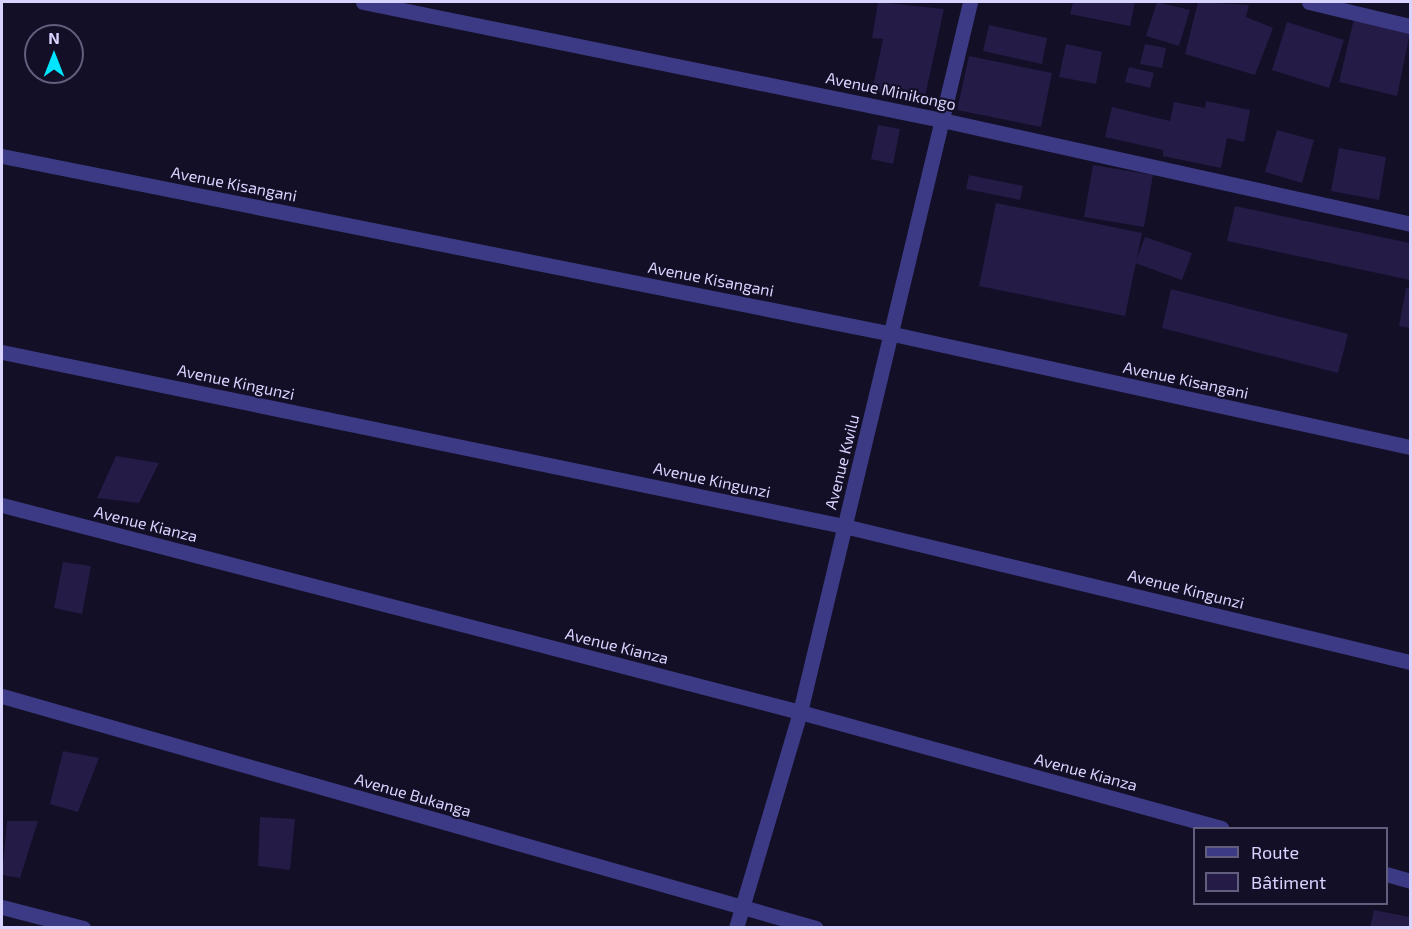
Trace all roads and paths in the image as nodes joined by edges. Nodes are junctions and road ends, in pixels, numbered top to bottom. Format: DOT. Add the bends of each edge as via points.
graph roads {
  1 [pos="363,2"];
  2 [pos="970,2"];
  3 [pos="1309,2"];
  4 [pos="1410,26"];
  5 [pos="942,120"];
  6 [pos="2,156"];
  7 [pos="1410,224"];
  8 [pos="893,334"];
  9 [pos="2,352"];
  10 [pos="1410,447"];
  11 [pos="2,506"];
  12 [pos="844,526"];
  13 [pos="1410,662"];
  14 [pos="2,696"];
  15 [pos="800,712"];
  16 [pos="1217,827"];
  17 [pos="1388,875"];
  18 [pos="1410,881"];
  19 [pos="742,906"];
  20 [pos="2,907"];
  21 [pos="83,927"];
  22 [pos="736,927"];
  23 [pos="816,927"];
  1 -- 5 [label="street, Avenue Minikongo"];
  2 -- 5 [label="street, Avenue Kwilu"];
  3 -- 4 [label="street"];
  5 -- 7 [label="street, Avenue Minikongo"];
  5 -- 8 [label="street, Avenue Kwilu"];
  6 -- 8 [label="street, Avenue Kisangani"];
  8 -- 10 [label="street, Avenue Kisangani"];
  8 -- 12 [label="street, Avenue Kwilu"];
  9 -- 12 [label="street, Avenue Kingunzi"];
  11 -- 15 [label="street, Avenue Kianza"];
  12 -- 13 [label="street, Avenue Kingunzi"];
  12 -- 15 [label="street, Avenue Kwilu"];
  14 -- 19 [label="street, Avenue Bukanga"];
  15 -- 16 [label="street, Avenue Kianza"];
  15 -- 19 [label="street, Avenue Kwilu"];
  17 -- 18 [label="street"];
  19 -- 22 [label="street, Avenue Kwilu"];
  19 -- 23 [label="street, Avenue Bukanga"];
  20 -- 21 [label="street"];
}
